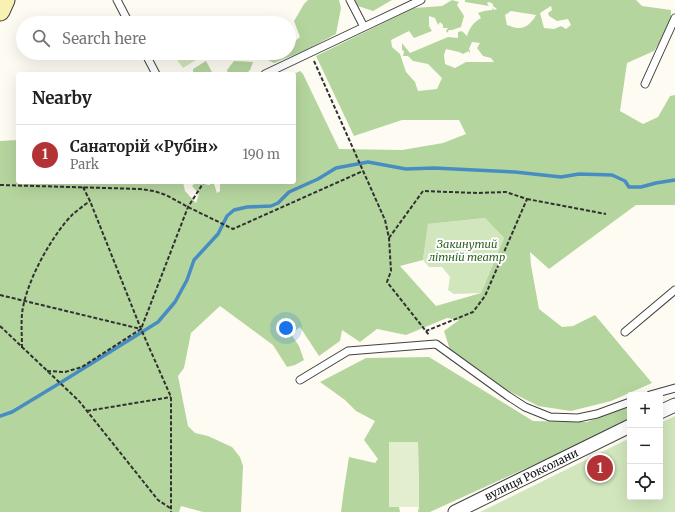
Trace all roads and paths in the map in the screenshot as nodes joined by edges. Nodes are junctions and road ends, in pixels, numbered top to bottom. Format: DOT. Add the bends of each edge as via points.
graph roads {
  1 [pos="5,0"];
  2 [pos="117,0"];
  3 [pos="350,0"];
  4 [pos="421,0"];
  5 [pos="0,11"];
  6 [pos="125,16"];
  7 [pos="675,18"];
  8 [pos="364,27"];
  9 [pos="310,53"];
  10 [pos="149,60"];
  11 [pos="295,60"];
  12 [pos="296,60"];
  13 [pos="155,72"];
  14 [pos="269,72"];
  15 [pos="645,84"];
  16 [pos="363,171"];
  17 [pos="203,184"];
  18 [pos="0,185"];
  19 [pos="83,187"];
  20 [pos="527,198"];
  21 [pos="90,201"];
  22 [pos="188,207"];
  23 [pos="606,214"];
  24 [pos="389,238"];
  25 [pos="675,290"];
  26 [pos="0,295"];
  27 [pos="25,301"];
  28 [pos="0,326"];
  29 [pos="141,329"];
  30 [pos="426,331"];
  31 [pos="625,332"];
  32 [pos="436,344"];
  33 [pos="22,348"];
  34 [pos="47,371"];
  35 [pos="300,380"];
  36 [pos="675,388"];
  37 [pos="661,392"];
  38 [pos="170,397"];
  39 [pos="627,403"];
  40 [pos="675,405"];
  41 [pos="87,411"];
  42 [pos="663,411"];
  43 [pos="627,427"];
  44 [pos="170,508"];
  45 [pos="171,512"];
  46 [pos="455,512"];
  1 -- 5 [label="street"];
  2 -- 6 [label="lane"];
  3 -- 8 [label="lane"];
  4 -- 8 [label="lane"];
  7 -- 15 [label="lane"];
  8 -- 9 [label="lane"];
  9 -- 12 [label="lane"];
  9 -- 16 [label="path"];
  10 -- 13 [label="lane"];
  11 -- 14 [label="lane"];
  16 -- 22 [label="path" via="233,229"];
  16 -- 24 [label="path" via="385,220"];
  17 -- 22 [label="path"];
  18 -- 19 [label="path"];
  19 -- 21 [label="path"];
  19 -- 22 [label="path" via="154,191"];
  20 -- 23 [label="path"];
  20 -- 24 [label="path" via="506,192 477,194 423,191"];
  20 -- 30 [label="path" via="485,296 473,312"];
  21 -- 27 [label="path" via="74,214 50,245 32,279"];
  21 -- 29 [label="path"];
  22 -- 29 [label="path"];
  24 -- 30 [label="path" via="391,271 387,282"];
  25 -- 31 [label="lane"];
  26 -- 27 [label="path"];
  27 -- 29 [label="path"];
  27 -- 33 [label="path" via="22,313"];
  28 -- 33 [label="path"];
  29 -- 34 [label="path" via="82,367 65,372"];
  29 -- 38 [label="path"];
  30 -- 32 [label="path"];
  32 -- 35 [label="lane" via="348,351"];
  32 -- 39 [label="lane" via="525,407 550,417 578,418"];
  33 -- 34 [label="path"];
  34 -- 41 [label="path"];
  36 -- 37 [label="lane"];
  38 -- 41 [label="path"];
  38 -- 44 [label="path"];
  40 -- 42 [label="street"];
  41 -- 44 [label="path" via="158,500"];
  43 -- 46 [label="street, вулиця Роксолани"];
  44 -- 45 [label="path"];
}
